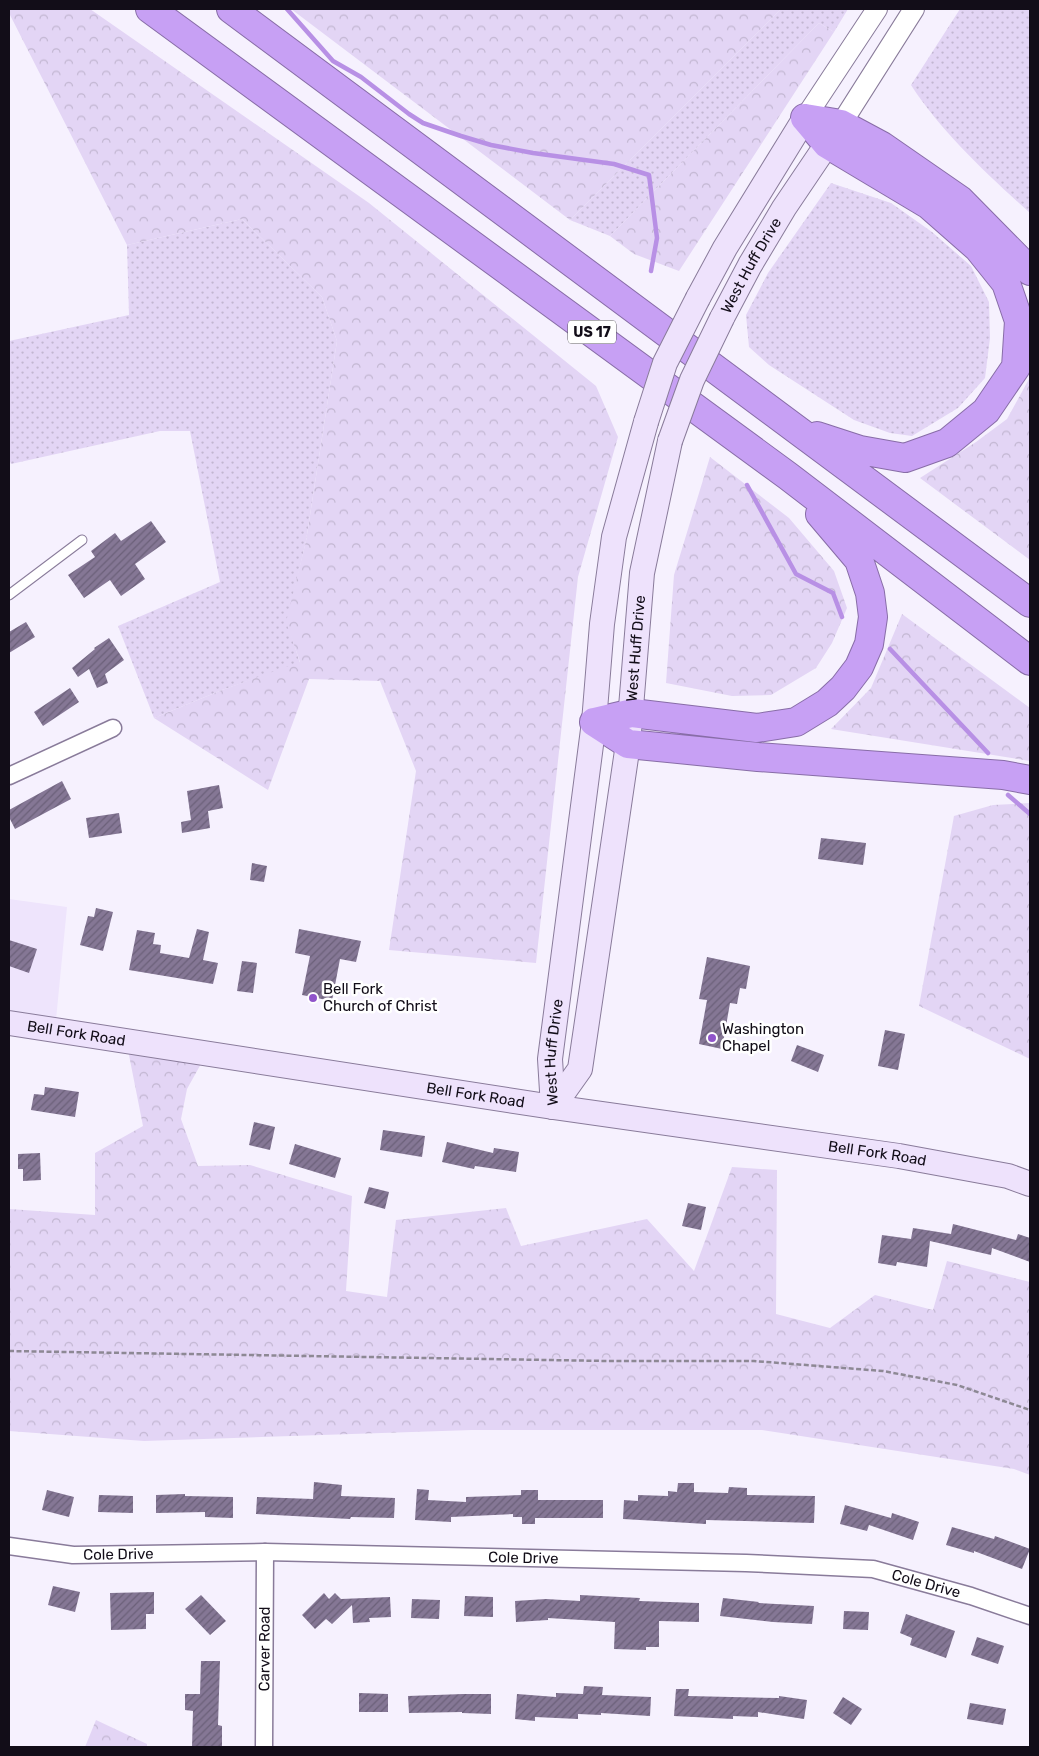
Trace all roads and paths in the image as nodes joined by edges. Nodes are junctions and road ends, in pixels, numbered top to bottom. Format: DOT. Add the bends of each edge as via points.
graph roads {
  1 [pos="150,9"];
  2 [pos="231,9"];
  3 [pos="877,9"];
  4 [pos="914,9"];
  5 [pos="805,118"];
  6 [pos="834,134"];
  7 [pos="1030,271"];
  8 [pos="798,430"];
  9 [pos="788,476"];
  10 [pos="82,540"];
  11 [pos="9,594"];
  12 [pos="1030,603"];
  13 [pos="1030,661"];
  14 [pos="632,713"];
  15 [pos="594,722"];
  16 [pos="113,728"];
  17 [pos="628,744"];
  18 [pos="9,776"];
  19 [pos="1030,780"];
  20 [pos="9,1023"];
  21 [pos="554,1107"];
  22 [pos="1030,1184"];
  23 [pos="9,1351"];
  24 [pos="1030,1410"];
  25 [pos="9,1546"];
  26 [pos="265,1552"];
  27 [pos="1030,1616"];
  28 [pos="264,1747"];
  1 -- 9 [label="highway, US 17"];
  2 -- 8 [label="highway, US 17"];
  3 -- 5 [label="street, West Huff Drive"];
  4 -- 6 [label="street, West Huff Drive"];
  5 -- 6 [label="highway"];
  5 -- 15 [label="main road, West Huff Drive, bridge" via="725,248 665,363 614,537 602,624"];
  6 -- 7 [label="highway" via="882,146 960,200"];
  6 -- 8 [label="highway" via="928,205 978,248 1006,283 1018,321 1016,367 986,411 947,443 905,458 860,450"];
  6 -- 14 [label="main road, West Huff Drive, bridge" via="750,265 692,380 670,441 642,573"];
  8 -- 12 [label="highway, US 17"];
  9 -- 13 [label="highway, US 17"];
  9 -- 14 [label="highway" via="859,560 870,592 873,617 859,667 827,703 796,722 757,728"];
  10 -- 11 [label="lane"];
  14 -- 15 [label="highway"];
  14 -- 17 [label="main road, West Huff Drive"];
  15 -- 17 [label="highway"];
  15 -- 21 [label="main road, West Huff Drive" via="550,1060"];
  16 -- 18 [label="street"];
  17 -- 19 [label="highway" via="1004,775"];
  17 -- 21 [label="main road, West Huff Drive" via="580,1069"];
  20 -- 21 [label="main road, Bell Fork Road"];
  21 -- 22 [label="main road, Bell Fork Road" via="899,1156 1008,1176"];
  23 -- 24 [label="path" via="754,1361 882,1371 958,1385"];
  25 -- 26 [label="street, Cole Drive" via="74,1555"];
  26 -- 27 [label="street, Cole Drive" via="872,1569"];
  26 -- 28 [label="street, Carver Road"];
}
